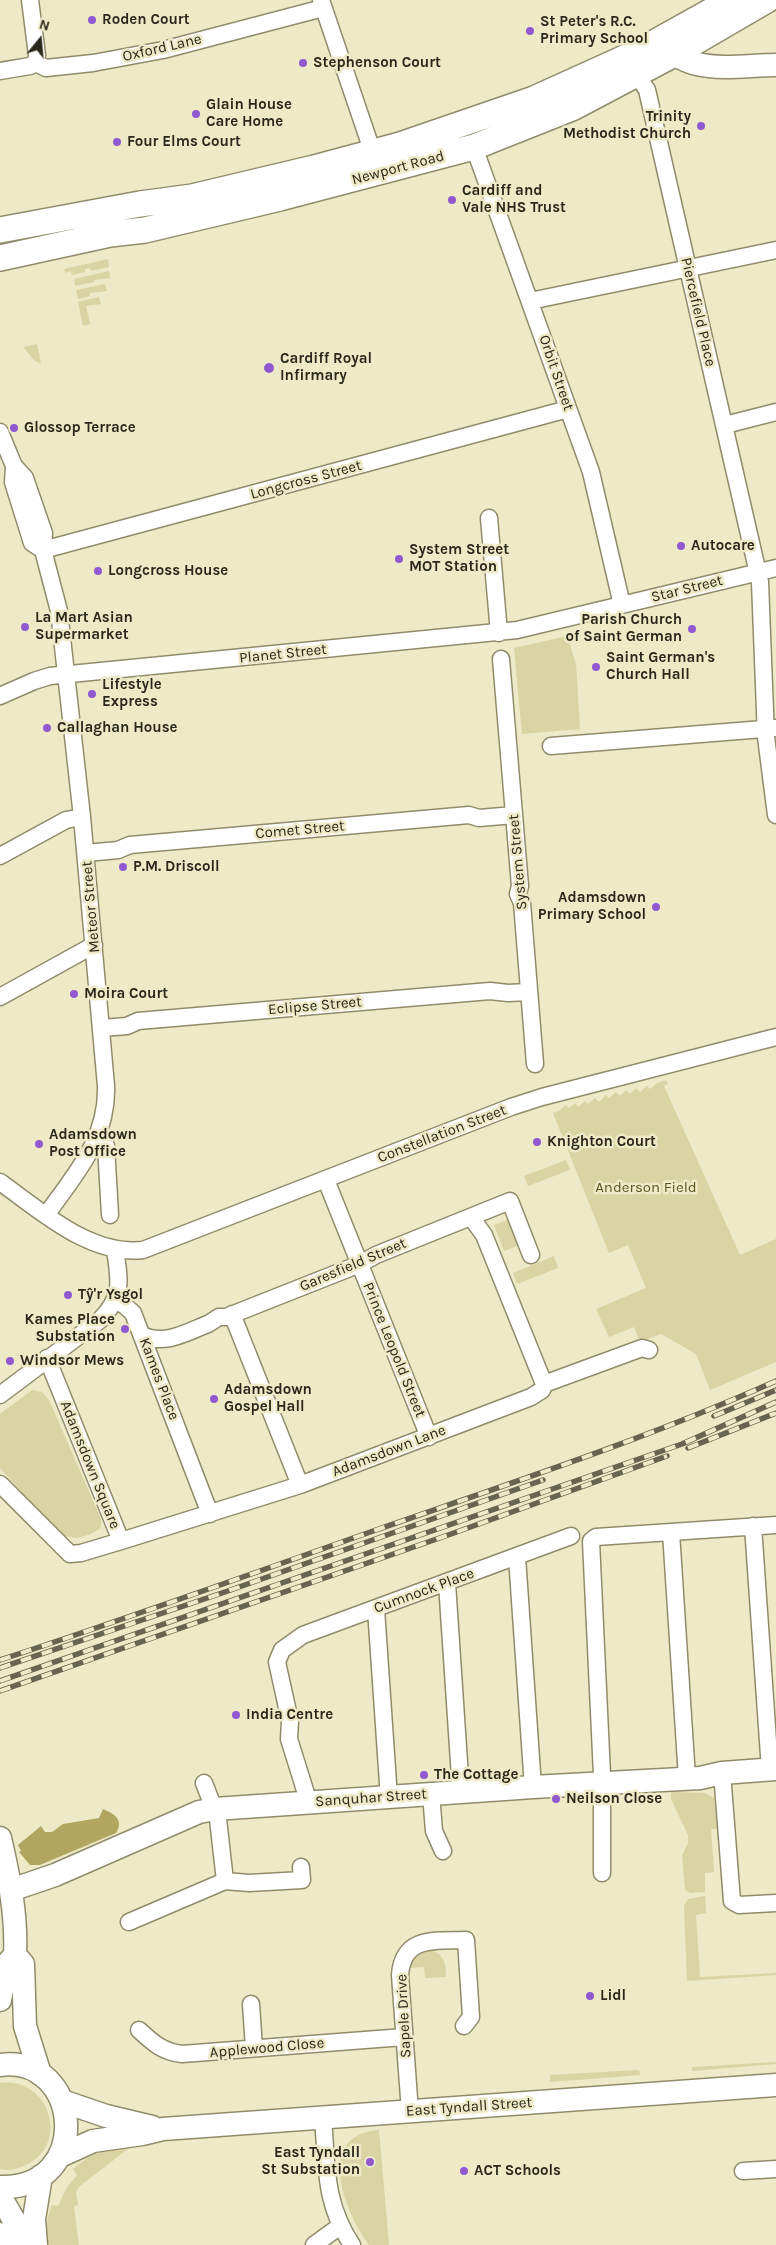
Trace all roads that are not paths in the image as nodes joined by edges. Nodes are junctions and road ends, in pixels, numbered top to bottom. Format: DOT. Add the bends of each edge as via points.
graph roads {
  1 [pos="30,0"];
  2 [pos="731,0"];
  3 [pos="767,0"];
  4 [pos="322,4"];
  5 [pos="676,54"];
  6 [pos="634,61"];
  7 [pos="36,63"];
  8 [pos="776,65"];
  9 [pos="0,71"];
  10 [pos="474,147"];
  11 [pos="376,163"];
  12 [pos="0,230"];
  13 [pos="776,250"];
  14 [pos="0,258"];
  15 [pos="687,268"];
  16 [pos="530,301"];
  17 [pos="568,409"];
  18 [pos="776,412"];
  19 [pos="725,425"];
  20 [pos="0,432"];
  21 [pos="489,518"];
  22 [pos="42,550"];
  23 [pos="776,568"];
  24 [pos="757,572"];
  25 [pos="622,605"];
  26 [pos="499,633"];
  27 [pos="501,659"];
  28 [pos="67,674"];
  29 [pos="0,696"];
  30 [pos="771,728"];
  31 [pos="551,746"];
  32 [pos="776,814"];
  33 [pos="514,815"];
  34 [pos="82,817"];
  35 [pos="86,853"];
  36 [pos="0,856"];
  37 [pos="94,946"];
  38 [pos="529,992"];
  39 [pos="0,997"];
  40 [pos="102,1028"];
  41 [pos="776,1037"];
  42 [pos="535,1064"];
  43 [pos="96,1139"];
  44 [pos="326,1180"];
  45 [pos="2,1189"];
  46 [pos="47,1214"];
  47 [pos="110,1215"];
  48 [pos="471,1217"];
  49 [pos="115,1250"];
  50 [pos="531,1255"];
  51 [pos="360,1264"];
  52 [pos="116,1301"];
  53 [pos="232,1314"];
  54 [pos="142,1335"];
  55 [pos="649,1350"];
  56 [pos="47,1358"];
  57 [pos="544,1384"];
  58 [pos="0,1395"];
  59 [pos="429,1436"];
  60 [pos="0,1484"];
  61 [pos="300,1485"];
  62 [pos="210,1514"];
  63 [pos="776,1525"];
  64 [pos="754,1526"];
  65 [pos="671,1532"];
  66 [pos="571,1536"];
  67 [pos="121,1541"];
  68 [pos="517,1557"];
  69 [pos="447,1583"];
  70 [pos="376,1609"];
  71 [pos="773,1770"];
  72 [pos="722,1773"];
  73 [pos="687,1778"];
  74 [pos="204,1783"];
  75 [pos="602,1784"];
  76 [pos="533,1787"];
  77 [pos="461,1792"];
  78 [pos="431,1794"];
  79 [pos="389,1798"];
  80 [pos="309,1803"];
  81 [pos="215,1809"];
  82 [pos="0,1838"];
  83 [pos="443,1851"];
  84 [pos="301,1868"];
  85 [pos="602,1873"];
  86 [pos="225,1881"];
  87 [pos="10,1884"];
  88 [pos="776,1903"];
  89 [pos="129,1922"];
  90 [pos="15,1955"];
  91 [pos="0,2000"];
  92 [pos="251,2004"];
  93 [pos="464,2026"];
  94 [pos="139,2030"];
  95 [pos="404,2037"];
  96 [pos="254,2048"];
  97 [pos="0,2064"];
  98 [pos="40,2074"];
  99 [pos="776,2085"];
  100 [pos="62,2101"];
  101 [pos="410,2112"];
  102 [pos="323,2118"];
  103 [pos="163,2129"];
  104 [pos="60,2156"];
  105 [pos="776,2169"];
  106 [pos="744,2171"];
  107 [pos="42,2176"];
  108 [pos="0,2187"];
  109 [pos="0,2196"];
  110 [pos="340,2226"];
  111 [pos="0,2234"];
  112 [pos="6,2245"];
  113 [pos="23,2245"];
  114 [pos="36,2245"];
  115 [pos="314,2245"];
  116 [pos="352,2245"];
  1 -- 7 [label="street"];
  2 -- 6 [label="main road, Newport Road"];
  3 -- 5 [label="main road, Newport Road"];
  4 -- 7 [label="street, Oxford Lane" via="172,48 129,57 46,68"];
  4 -- 11 [label="street"];
  5 -- 6 [label="main road, Newport Road"];
  5 -- 8 [label="street" via="692,63 708,66"];
  6 -- 10 [label="main road, Newport Road" via="572,108"];
  6 -- 11 [label="main road, Newport Road"];
  6 -- 15 [label="street, Piercefield Place" via="647,90"];
  7 -- 9 [label="street, Oxford Lane"];
  10 -- 11 [label="main road, Newport Road"];
  10 -- 16 [label="street, Orbit Street"];
  11 -- 12 [label="main road, Newport Road"];
  11 -- 14 [label="main road, Newport Road" via="145,230 110,234"];
  13 -- 15 [label="street"];
  15 -- 16 [label="street"];
  15 -- 19 [label="street, Piercefield Place"];
  16 -- 17 [label="street, Orbit Street"];
  17 -- 22 [label="street, Longcross Street"];
  17 -- 25 [label="street, Orbit Street" via="592,478"];
  18 -- 19 [label="street"];
  19 -- 24 [label="street, Piercefield Place"];
  20 -- 22 [label="street" via="14,466 13,482 32,543"];
  21 -- 26 [label="street"];
  22 -- 28 [label="street, Meteor Street" via="59,611"];
  23 -- 24 [label="street, Star Street"];
  24 -- 25 [label="street, Star Street"];
  24 -- 30 [label="street, Piercefield Place"];
  25 -- 26 [label="street, Star Street"];
  26 -- 28 [label="street, Planet Street"];
  27 -- 33 [label="street, System Street"];
  28 -- 29 [label="street, Planet Street" via="42,678"];
  28 -- 34 [label="street, Meteor Street"];
  30 -- 31 [label="street"];
  30 -- 32 [label="street, Piercefield Place"];
  33 -- 35 [label="street, Comet Street" via="479,818 469,815 130,845 118,850"];
  33 -- 38 [label="street, System Street" via="518,894 522,903"];
  34 -- 35 [label="street, Meteor Street"];
  34 -- 36 [label="street" via="66,820"];
  35 -- 37 [label="street, Meteor Street"];
  37 -- 39 [label="street"];
  37 -- 40 [label="street, Meteor Street"];
  38 -- 40 [label="street, Eclipse Street" via="490,991 138,1021 126,1026"];
  38 -- 42 [label="street, System Street"];
  40 -- 43 [label="street, Meteor Street" via="107,1099 103,1125"];
  41 -- 44 [label="street, Constellation Street" via="531,1100"];
  43 -- 46 [label="street, Meteor Street"];
  43 -- 47 [label="street" via="106,1146"];
  44 -- 49 [label="street, Constellation Street" via="155,1247 136,1251"];
  44 -- 51 [label="street, Prince Leopold Street"];
  45 -- 46 [label="street, Constellation Street"];
  46 -- 49 [label="street, Constellation Street" via="83,1238"];
  48 -- 50 [label="street, Garesfield Street" via="510,1201"];
  48 -- 51 [label="street, Garesfield Street"];
  48 -- 57 [label="street" via="484,1235"];
  49 -- 52 [label="street" via="119,1273"];
  51 -- 53 [label="street, Garesfield Street"];
  51 -- 59 [label="street, Prince Leopold Street"];
  52 -- 54 [label="street, Kames Place" via="133,1313"];
  52 -- 56 [label="street" via="100,1320"];
  53 -- 54 [label="street, Garesfield Street" via="170,1339 151,1339"];
  53 -- 61 [label="street"];
  54 -- 62 [label="street, Kames Place"];
  55 -- 57 [label="street, Adamsdown Lane" via="642,1348"];
  56 -- 58 [label="street"];
  56 -- 67 [label="street, Adamsdown Square"];
  57 -- 59 [label="street, Adamsdown Lane" via="542,1390 531,1397"];
  59 -- 61 [label="street, Adamsdown Lane"];
  60 -- 67 [label="street, Adamsdown Square" via="70,1554 81,1554"];
  61 -- 62 [label="street, Adamsdown Lane"];
  62 -- 67 [label="street, Adamsdown Lane"];
  63 -- 64 [label="street"];
  64 -- 65 [label="street"];
  64 -- 71 [label="street"];
  65 -- 73 [label="street"];
  65 -- 75 [label="street" via="596,1537 590,1544"];
  66 -- 68 [label="street, Cumnock Place"];
  68 -- 69 [label="street, Cumnock Place"];
  68 -- 76 [label="street"];
  69 -- 70 [label="street, Cumnock Place"];
  69 -- 77 [label="street"];
  70 -- 79 [label="street"];
  70 -- 80 [label="street, Cumnock Place" via="303,1635 281,1652 277,1662 290,1721 290,1738"];
  71 -- 72 [label="street, Sanquhar Street"];
  72 -- 73 [label="street, Sanquhar Street"];
  72 -- 88 [label="street" via="732,1901 739,1905"];
  73 -- 75 [label="street, Sanquhar Street"];
  74 -- 81 [label="street"];
  75 -- 76 [label="street, Sanquhar Street"];
  75 -- 85 [label="street"];
  76 -- 77 [label="street, Sanquhar Street"];
  77 -- 78 [label="street, Sanquhar Street"];
  78 -- 79 [label="street, Sanquhar Street"];
  78 -- 83 [label="street" via="434,1831"];
  79 -- 80 [label="street, Sanquhar Street"];
  80 -- 81 [label="street, Sanquhar Street"];
  81 -- 86 [label="street"];
  81 -- 87 [label="street, Sanquhar Street" via="199,1812 55,1875"];
  82 -- 87 [label="street"];
  84 -- 86 [label="street" via="302,1880"];
  86 -- 89 [label="street"];
  87 -- 90 [label="street"];
  90 -- 91 [label="street" via="7,1964"];
  90 -- 98 [label="street" via="23,1964 25,2026"];
  92 -- 96 [label="street"];
  93 -- 95 [label="street, Sapele Drive" via="471,2017 466,1940 425,1942 409,1950 401,1967"];
  94 -- 96 [label="street, Applewood Close" via="170,2053"];
  95 -- 96 [label="street, Applewood Close"];
  95 -- 101 [label="street, Sapele Drive"];
  97 -- 98 [label="street" via="24,2066"];
  98 -- 100 [label="street"];
  99 -- 101 [label="street, East Tyndall Street"];
  100 -- 103 [label="street, East Tyndall Street" via="106,2116"];
  100 -- 104 [label="street" via="67,2119 66,2138"];
  101 -- 102 [label="street, East Tyndall Street"];
  102 -- 103 [label="street, East Tyndall Street"];
  102 -- 110 [label="street" via="328,2187"];
  103 -- 104 [label="street, East Tyndall Street" via="93,2141"];
  104 -- 107 [label="street"];
  105 -- 106 [label="street"];
  107 -- 108 [label="street" via="27,2184"];
  107 -- 114 [label="street" via="34,2219"];
  109 -- 113 [label="street" via="19,2229"];
  110 -- 115 [label="street"];
  110 -- 116 [label="street"];
  111 -- 112 [label="street"];
}
